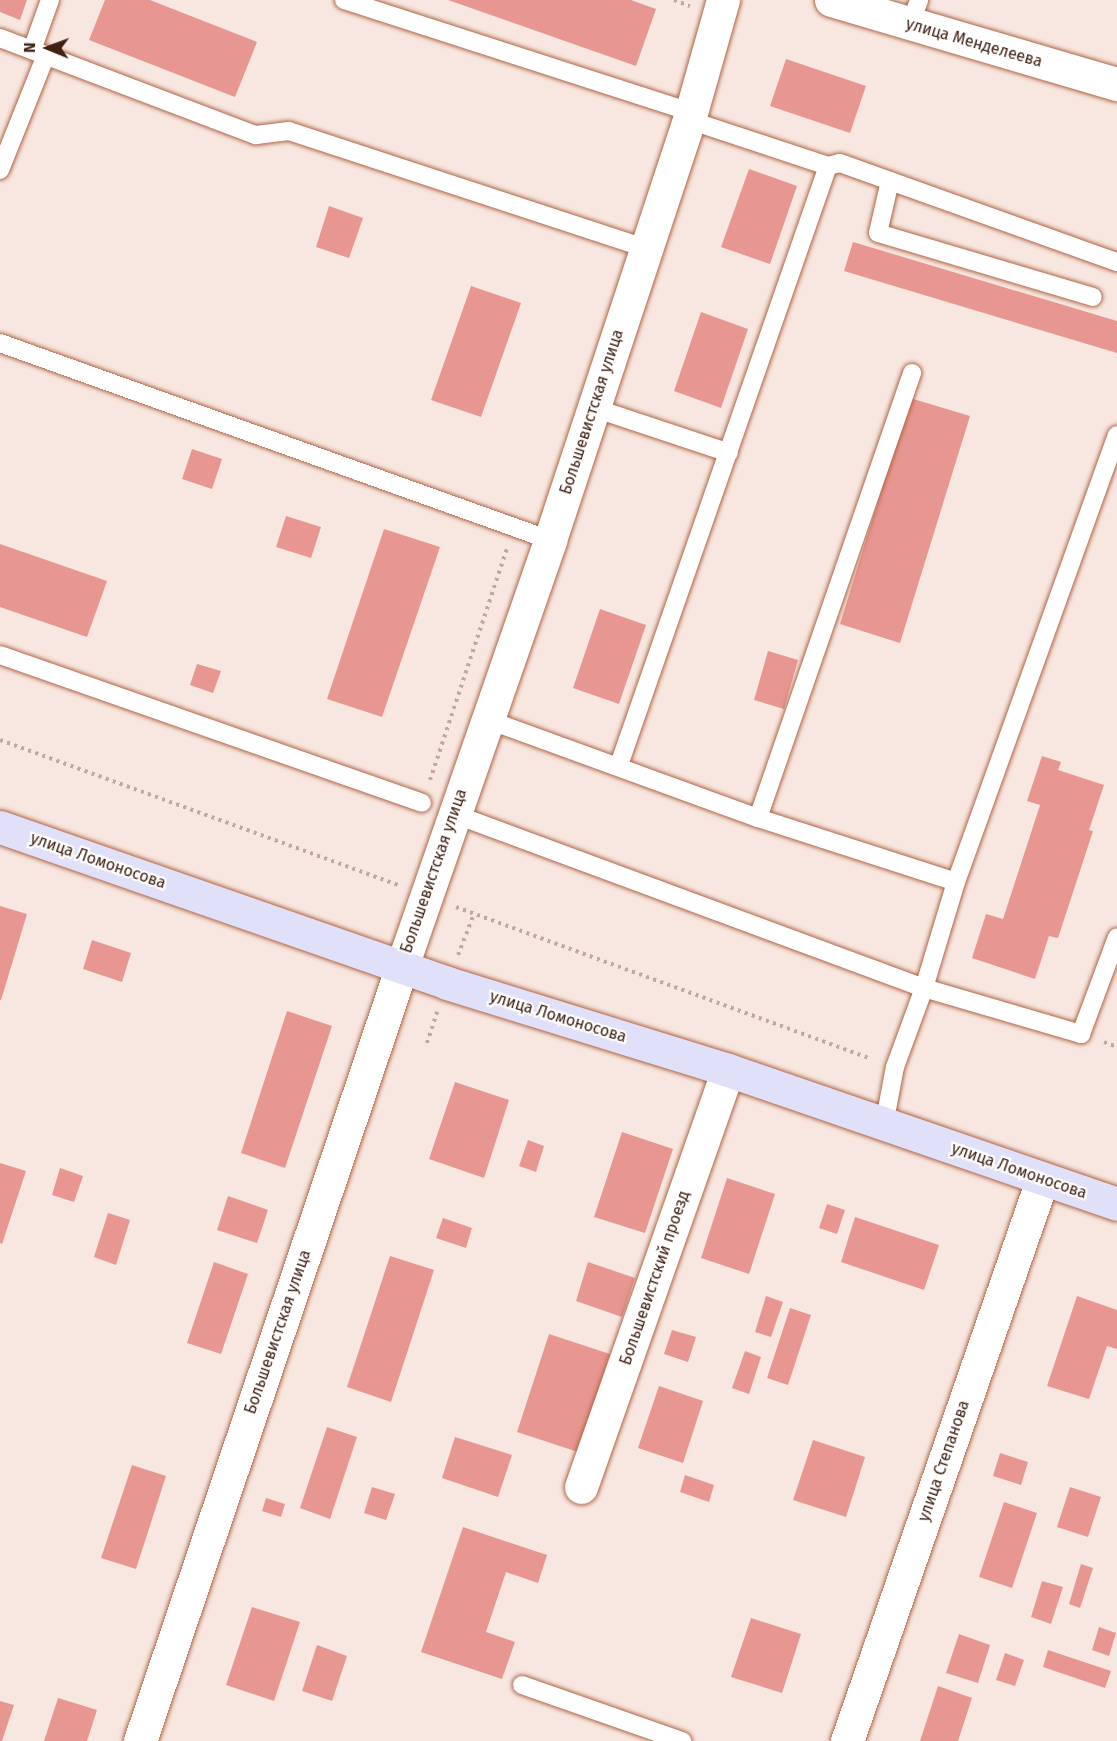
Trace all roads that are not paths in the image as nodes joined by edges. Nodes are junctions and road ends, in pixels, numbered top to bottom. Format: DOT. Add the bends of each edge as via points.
graph roads {
  1 [pos="50,0"];
  2 [pos="344,0"];
  3 [pos="723,0"];
  4 [pos="831,0"];
  5 [pos="914,12"];
  6 [pos="0,38"];
  7 [pos="39,53"];
  8 [pos="1117,84"];
  9 [pos="690,116"];
  10 [pos="828,166"];
  11 [pos="0,170"];
  12 [pos="890,182"];
  13 [pos="647,249"];
  14 [pos="1117,262"];
  15 [pos="1093,297"];
  16 [pos="0,343"];
  17 [pos="912,373"];
  18 [pos="594,408"];
  19 [pos="1117,435"];
  20 [pos="729,453"];
  21 [pos="550,540"];
  22 [pos="0,655"];
  23 [pos="486,720"];
  24 [pos="619,765"];
  25 [pos="422,803"];
  26 [pos="454,814"];
  27 [pos="758,818"];
  28 [pos="0,826"];
  29 [pos="956,882"];
  30 [pos="1117,937"];
  31 [pos="402,966"];
  32 [pos="924,988"];
  33 [pos="728,1070"];
  34 [pos="884,1125"];
  35 [pos="1042,1180"];
  36 [pos="1117,1204"];
  37 [pos="581,1486"];
  38 [pos="522,1685"];
  39 [pos="140,1741"];
  40 [pos="682,1741"];
  41 [pos="847,1741"];
  1 -- 7 [label="lane"];
  2 -- 9 [label="lane"];
  3 -- 9 [label="street, Большевистская улица"];
  4 -- 5 [label="street, улица Менделеева"];
  5 -- 8 [label="street, улица Менделеева"];
  6 -- 7 [label="lane"];
  7 -- 11 [label="lane"];
  7 -- 13 [label="lane" via="256,135 289,131"];
  9 -- 10 [label="lane"];
  9 -- 13 [label="street, Большевистская улица"];
  10 -- 12 [label="lane" via="840,164"];
  10 -- 20 [label="lane"];
  12 -- 14 [label="lane"];
  12 -- 15 [label="lane" via="878,233"];
  13 -- 18 [label="street, Большевистская улица"];
  16 -- 21 [label="lane"];
  17 -- 27 [label="lane"];
  18 -- 20 [label="lane"];
  18 -- 21 [label="street, Большевистская улица"];
  19 -- 29 [label="lane"];
  20 -- 24 [label="lane"];
  21 -- 23 [label="street, Большевистская улица"];
  22 -- 25 [label="lane"];
  23 -- 24 [label="lane"];
  23 -- 26 [label="street, Большевистская улица"];
  24 -- 27 [label="lane"];
  26 -- 31 [label="street, Большевистская улица"];
  26 -- 32 [label="lane"];
  27 -- 29 [label="lane"];
  28 -- 31 [label="main road, улица Ломоносова"];
  29 -- 32 [label="lane"];
  30 -- 32 [label="lane" via="1081,1034"];
  31 -- 33 [label="main road, улица Ломоносова"];
  31 -- 39 [label="street, Большевистская улица"];
  32 -- 34 [label="lane" via="895,1067"];
  33 -- 34 [label="main road, улица Ломоносова"];
  33 -- 37 [label="street, Большевистский проезд"];
  34 -- 35 [label="main road, улица Ломоносова"];
  35 -- 36 [label="main road, улица Ломоносова"];
  35 -- 41 [label="street, улица Степанова"];
  38 -- 40 [label="lane"];
}
